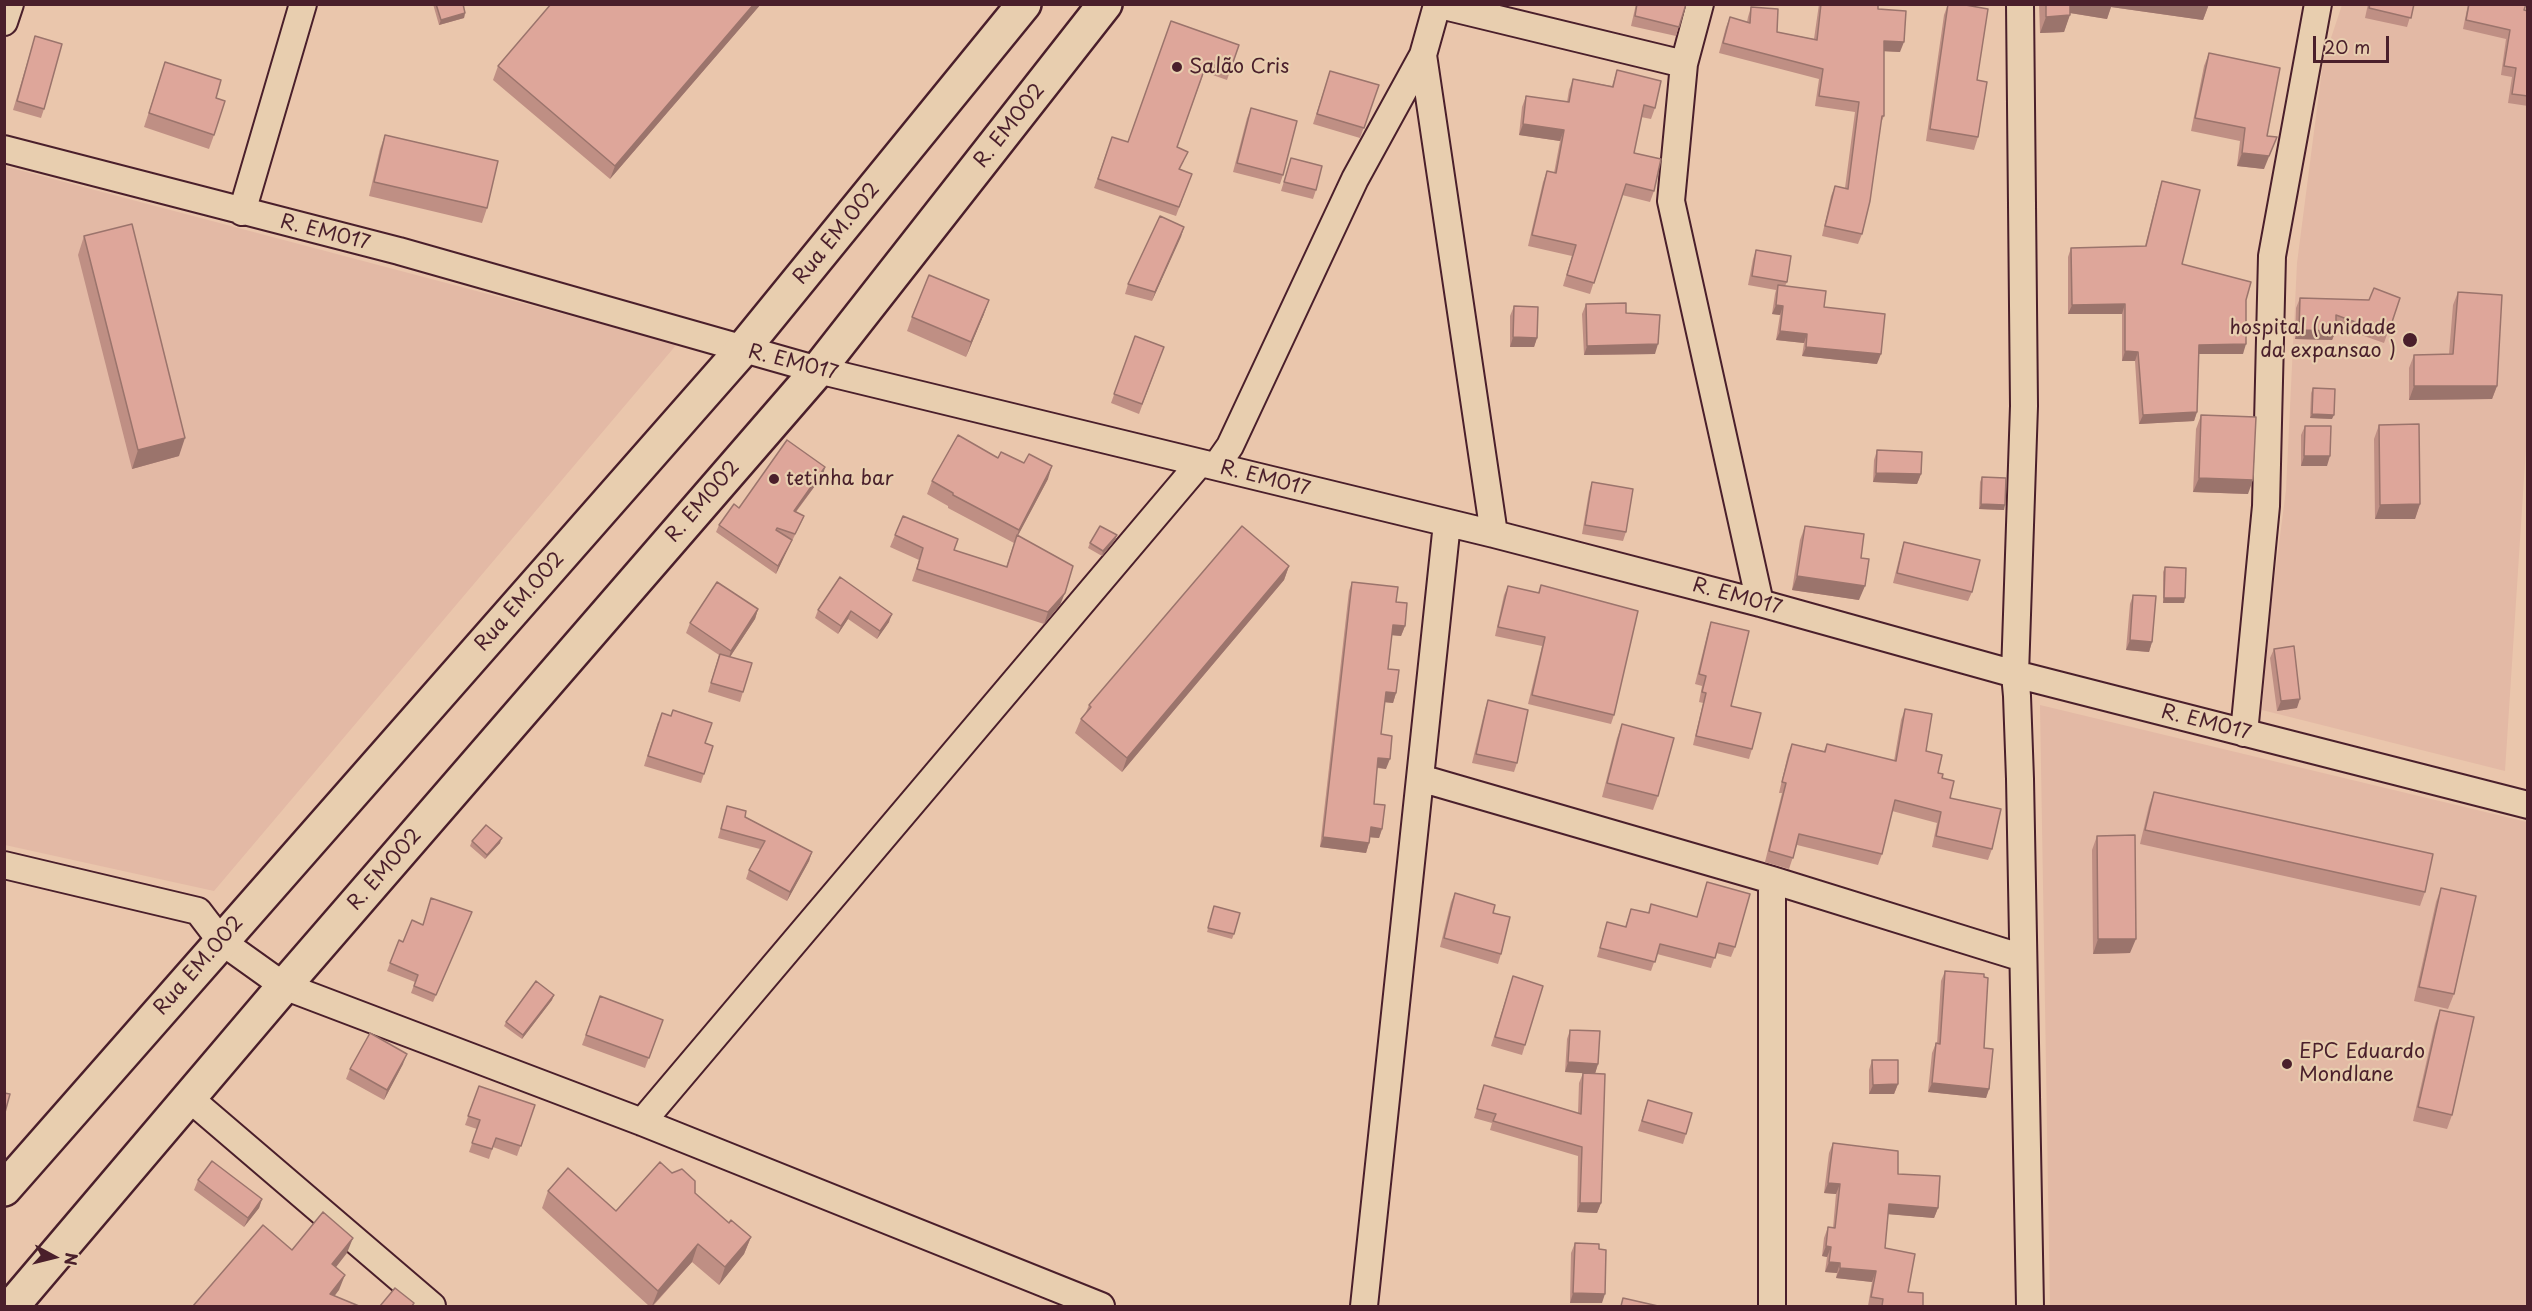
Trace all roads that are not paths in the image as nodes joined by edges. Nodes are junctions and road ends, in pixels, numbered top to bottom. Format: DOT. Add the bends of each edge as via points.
graph roads {
  1 [pos="10,4"];
  2 [pos="303,4"];
  3 [pos="1024,4"];
  4 [pos="1105,4"];
  5 [pos="1700,4"];
  6 [pos="2020,4"];
  7 [pos="2318,4"];
  8 [pos="1436,5"];
  9 [pos="4,22"];
  10 [pos="1423,55"];
  11 [pos="1684,64"];
  12 [pos="4,149"];
  13 [pos="242,212"];
  14 [pos="742,350"];
  15 [pos="818,370"];
  16 [pos="1208,465"];
  17 [pos="1447,523"];
  18 [pos="1494,534"];
  19 [pos="1760,603"];
  20 [pos="2015,674"];
  21 [pos="2244,733"];
  22 [pos="1420,778"];
  23 [pos="2528,805"];
  24 [pos="4,865"];
  25 [pos="1772,880"];
  26 [pos="221,941"];
  27 [pos="2023,958"];
  28 [pos="284,986"];
  29 [pos="189,1098"];
  30 [pos="642,1122"];
  31 [pos="4,1189"];
  32 [pos="14,1306"];
  33 [pos="432,1306"];
  34 [pos="1101,1306"];
  35 [pos="1364,1306"];
  36 [pos="1772,1306"];
  37 [pos="2030,1306"];
  1 -- 9 [label="street"];
  2 -- 13 [label="street"];
  3 -- 14 [label="street, Rua EM.002"];
  4 -- 15 [label="street, R. EM002"];
  5 -- 11 [label="street"];
  6 -- 20 [label="street" via="2024,406"];
  7 -- 21 [label="street" via="2272,256 2266,507"];
  8 -- 10 [label="street"];
  8 -- 11 [label="street"];
  10 -- 16 [label="street" via="1355,179 1230,446"];
  10 -- 18 [label="street"];
  11 -- 19 [label="street" via="1671,201"];
  12 -- 13 [label="street, R. EM017"];
  13 -- 14 [label="street, R. EM017" via="399,251"];
  14 -- 15 [label="street, R. EM017"];
  14 -- 26 [label="street, Rua EM.002"];
  15 -- 16 [label="street, R. EM017"];
  15 -- 28 [label="street, R. EM002"];
  16 -- 17 [label="street, R. EM017"];
  16 -- 30 [label="street"];
  17 -- 18 [label="street, R. EM017"];
  17 -- 22 [label="street"];
  18 -- 19 [label="street, R. EM017"];
  19 -- 20 [label="street, R. EM017"];
  20 -- 21 [label="street, R. EM017"];
  20 -- 27 [label="street"];
  21 -- 23 [label="street, R. EM017"];
  22 -- 25 [label="street"];
  22 -- 35 [label="street"];
  24 -- 26 [label="street" via="198,911"];
  25 -- 27 [label="street"];
  25 -- 36 [label="street"];
  26 -- 28 [label="street"];
  26 -- 31 [label="street, Rua EM.002"];
  27 -- 37 [label="street"];
  28 -- 29 [label="street"];
  28 -- 30 [label="street"];
  29 -- 32 [label="street"];
  29 -- 33 [label="street"];
  30 -- 34 [label="street"];
}
